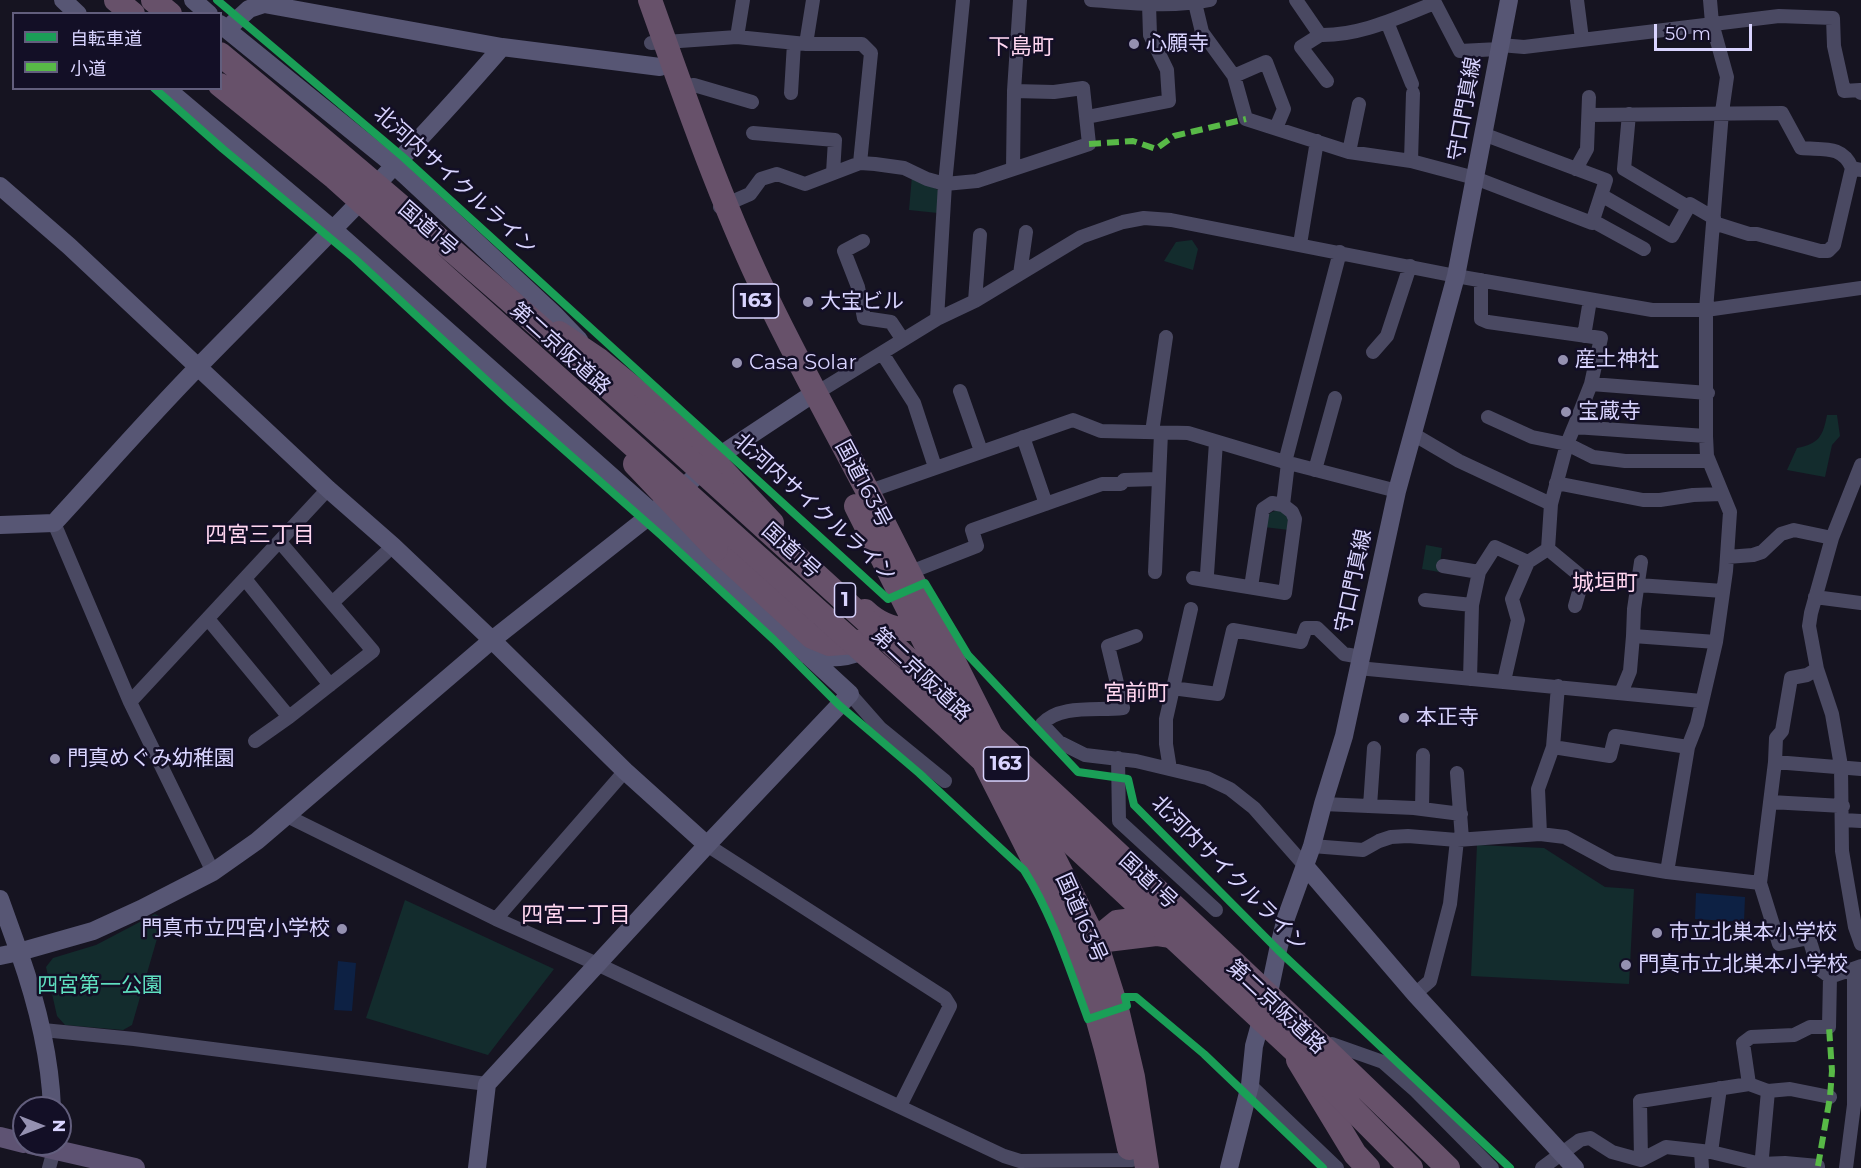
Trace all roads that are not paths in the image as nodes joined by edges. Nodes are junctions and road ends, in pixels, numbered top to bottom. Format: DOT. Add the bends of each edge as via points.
graph roads {
  1 [pos="63,0"];
  2 [pos="111,0"];
  3 [pos="116,0"];
  4 [pos="151,0"];
  5 [pos="193,0"];
  6 [pos="636,0"];
  7 [pos="650,0"];
  8 [pos="743,0"];
  9 [pos="813,0"];
  10 [pos="963,0"];
  11 [pos="1020,0"];
  12 [pos="1091,0"];
  13 [pos="1210,0"];
  14 [pos="1296,0"];
  15 [pos="1509,0"];
  16 [pos="1577,0"];
  17 [pos="1710,0"];
  18 [pos="1146,3"];
  19 [pos="1195,3"];
  20 [pos="76,12"];
  21 [pos="125,12"];
  22 [pos="131,12"];
  23 [pos="164,12"];
  24 [pos="168,12"];
  25 [pos="207,12"];
  26 [pos="1387,21"];
  27 [pos="1712,23"];
  28 [pos="224,26"];
  29 [pos="1320,35"];
  30 [pos="737,37"];
  31 [pos="1582,39"];
  32 [pos="658,43"];
  33 [pos="800,43"];
  34 [pos="502,47"];
  35 [pos="1499,47"];
  36 [pos="222,58"];
  37 [pos="222,58"];
  38 [pos="660,67"];
  39 [pos="1234,76"];
  40 [pos="1327,81"];
  41 [pos="681,87"];
  42 [pos="222,89"];
  43 [pos="222,89"];
  44 [pos="168,90"];
  45 [pos="1014,91"];
  46 [pos="1861,91"];
  47 [pos="791,93"];
  48 [pos="1589,97"];
  49 [pos="752,102"];
  50 [pos="1359,105"];
  51 [pos="1722,112"];
  52 [pos="1629,114"];
  53 [pos="1589,115"];
  54 [pos="1087,117"];
  55 [pos="1276,128"];
  56 [pos="753,133"];
  57 [pos="1483,134"];
  58 [pos="1317,141"];
  59 [pos="1348,152"];
  60 [pos="349,160"];
  61 [pos="1411,161"];
  62 [pos="860,163"];
  63 [pos="395,166"];
  64 [pos="1013,169"];
  65 [pos="1576,169"];
  66 [pos="1857,169"];
  67 [pos="833,173"];
  68 [pos="1475,178"];
  69 [pos="945,184"];
  70 [pos="0,186"];
  71 [pos="1601,195"];
  72 [pos="720,207"];
  73 [pos="1688,207"];
  74 [pos="1593,221"];
  75 [pos="1714,221"];
  76 [pos="334,230"];
  77 [pos="1026,232"];
  78 [pos="980,235"];
  79 [pos="863,241"];
  80 [pos="1300,244"];
  81 [pos="1644,249"];
  82 [pos="1340,252"];
  83 [pos="1410,266"];
  84 [pos="1020,274"];
  85 [pos="1456,276"];
  86 [pos="1481,280"];
  87 [pos="1861,288"];
  88 [pos="1590,300"];
  89 [pos="975,301"];
  90 [pos="1706,310"];
  91 [pos="937,319"];
  92 [pos="1584,336"];
  93 [pos="1166,337"];
  94 [pos="903,340"];
  95 [pos="1373,352"];
  96 [pos="882,353"];
  97 [pos="599,360"];
  98 [pos="198,367"];
  99 [pos="1591,384"];
  100 [pos="960,391"];
  101 [pos="1708,393"];
  102 [pos="810,397"];
  103 [pos="1335,398"];
  104 [pos="577,404"];
  105 [pos="1488,417"];
  106 [pos="1574,427"];
  107 [pos="1157,432"];
  108 [pos="1413,434"];
  109 [pos="1706,436"];
  110 [pos="1023,437"];
  111 [pos="1216,442"];
  112 [pos="1567,444"];
  113 [pos="981,451"];
  114 [pos="715,460"];
  115 [pos="1709,461"];
  116 [pos="1287,463"];
  117 [pos="1861,465"];
  118 [pos="935,467"];
  119 [pos="1315,470"];
  120 [pos="1158,479"];
  121 [pos="1556,483"];
  122 [pos="328,489"];
  123 [pos="1397,491"];
  124 [pos="860,494"];
  125 [pos="1722,494"];
  126 [pos="1046,504"];
  127 [pos="1283,504"];
  128 [pos="1551,504"];
  129 [pos="652,512"];
  130 [pos="54,523"];
  131 [pos="0,525"];
  132 [pos="1832,538"];
  133 [pos="280,542"];
  134 [pos="393,546"];
  135 [pos="1548,549"];
  136 [pos="1727,557"];
  137 [pos="1528,562"];
  138 [pos="1641,562"];
  139 [pos="1443,566"];
  140 [pos="1155,572"];
  141 [pos="1479,572"];
  142 [pos="908,573"];
  143 [pos="1207,574"];
  144 [pos="1193,578"];
  145 [pos="245,579"];
  146 [pos="1638,585"];
  147 [pos="1251,587"];
  148 [pos="1723,591"];
  149 [pos="1815,597"];
  150 [pos="1425,600"];
  151 [pos="332,603"];
  152 [pos="1861,603"];
  153 [pos="1472,605"];
  154 [pos="1575,606"];
  155 [pos="1191,609"];
  156 [pos="208,619"];
  157 [pos="926,626"];
  158 [pos="1136,636"];
  159 [pos="1633,636"];
  160 [pos="492,640"];
  161 [pos="882,640"];
  162 [pos="1716,642"];
  163 [pos="807,654"];
  164 [pos="1359,662"];
  165 [pos="1817,669"];
  166 [pos="1470,679"];
  167 [pos="1504,681"];
  168 [pos="330,685"];
  169 [pos="1558,686"];
  170 [pos="1172,688"];
  171 [pos="1621,693"];
  172 [pos="850,694"];
  173 [pos="130,702"];
  174 [pos="1701,702"];
  175 [pos="288,717"];
  176 [pos="255,741"];
  177 [pos="1553,747"];
  178 [pos="1688,747"];
  179 [pos="1374,748"];
  180 [pos="1423,754"];
  181 [pos="1118,758"];
  182 [pos="1775,762"];
  183 [pos="1841,766"];
  184 [pos="1170,769"];
  185 [pos="1861,769"];
  186 [pos="625,771"];
  187 [pos="1456,773"];
  188 [pos="945,781"];
  189 [pos="1770,802"];
  190 [pos="1323,804"];
  191 [pos="1370,806"];
  192 [pos="1422,810"];
  193 [pos="1843,813"];
  194 [pos="1461,814"];
  195 [pos="287,816"];
  196 [pos="1861,821"];
  197 [pos="1540,834"];
  198 [pos="1459,840"];
  199 [pos="707,845"];
  200 [pos="1312,846"];
  201 [pos="1306,867"];
  202 [pos="213,872"];
  203 [pos="1667,872"];
  204 [pos="1760,883"];
  205 [pos="0,899"];
  206 [pos="1216,910"];
  207 [pos="496,918"];
  208 [pos="1084,943"];
  209 [pos="1861,944"];
  210 [pos="19,952"];
  211 [pos="0,956"];
  212 [pos="597,964"];
  213 [pos="1858,968"];
  214 [pos="1830,977"];
  215 [pos="1415,994"];
  216 [pos="1268,998"];
  217 [pos="43,1029"];
  218 [pos="1332,1044"];
  219 [pos="487,1084"];
  220 [pos="1749,1084"];
  221 [pos="1250,1085"];
  222 [pos="1720,1088"];
  223 [pos="1768,1091"];
  224 [pos="52,1096"];
  225 [pos="1830,1097"];
  226 [pos="900,1106"];
  227 [pos="1706,1151"];
  228 [pos="1561,1154"];
  229 [pos="65,1156"];
  230 [pos="1641,1160"];
  231 [pos="1019,1165"];
  232 [pos="1137,1166"];
  233 [pos="1761,1166"];
  234 [pos="135,1168"];
  235 [pos="477,1168"];
  236 [pos="1229,1168"];
  237 [pos="1337,1168"];
  238 [pos="1368,1168"];
  239 [pos="1404,1168"];
  240 [pos="1410,1168"];
  241 [pos="1442,1168"];
  242 [pos="1448,1168"];
  243 [pos="1455,1168"];
  244 [pos="1492,1168"];
  245 [pos="1542,1168"];
  246 [pos="1575,1168"];
  247 [pos="1702,1168"];
  248 [pos="1818,1168"];
  249 [pos="1846,1168"];
  1 -- 20 [label="street"];
  2 -- 21 [label="highway"];
  3 -- 22 [label="highway"];
  4 -- 23 [label="highway"];
  4 -- 24 [label="highway"];
  5 -- 25 [label="street"];
  6 -- 32 [label="highway, 国道163号 / 163"];
  7 -- 32 [label="highway, 国道163号 / 163"];
  8 -- 30 [label="street"];
  9 -- 33 [label="street"];
  10 -- 69 [label="street"];
  11 -- 45 [label="street"];
  12 -- 18 [label="street"];
  13 -- 19 [label="street"];
  14 -- 29 [label="street"];
  15 -- 35 [label="street, 守口門真線"];
  16 -- 31 [label="street"];
  17 -- 27 [label="street"];
  18 -- 19 [label="street"];
  18 -- 54 [label="street" via="1150,35 1167,70 1168,101"];
  19 -- 39 [label="street" via="1202,32"];
  26 -- 29 [label="street" via="1361,31"];
  26 -- 35 [label="street" via="1435,3 1460,51"];
  26 -- 61 [label="street" via="1413,89"];
  27 -- 31 [label="street"];
  27 -- 46 [label="street" via="1779,16 1833,18 1834,46 1844,91"];
  27 -- 51 [label="street" via="1727,77"];
  28 -- 34 [label="street" via="264,4"];
  28 -- 63 [label="street"];
  29 -- 40 [label="street" via="1301,47"];
  30 -- 32 [label="street"];
  30 -- 33 [label="street"];
  31 -- 35 [label="street"];
  32 -- 38 [label="highway, 国道163号 / 163"];
  32 -- 41 [label="highway, 国道163号 / 163"];
  33 -- 47 [label="street"];
  33 -- 62 [label="street" via="862,44 871,53"];
  34 -- 38 [label="street"];
  34 -- 63 [label="street"];
  35 -- 57 [label="street, 守口門真線"];
  36 -- 60 [label="highway, 国道1号 / 1, bridge"];
  37 -- 241 [label="highway, 第二京阪道路, bridge" via="506,300 825,587 1313,1041"];
  38 -- 72 [label="highway, 国道163号 / 163"];
  39 -- 55 [label="street" via="1246,119"];
  39 -- 55 [label="street" via="1266,62 1284,109"];
  41 -- 49 [label="street" via="694,85"];
  41 -- 72 [label="highway, 国道163号 / 163"];
  42 -- 104 [label="highway, 国道1号 / 1, bridge" via="351,196"];
  43 -- 240 [label="highway, 第二京阪道路, bridge" via="344,185 937,717 1286,1042"];
  44 -- 76 [label="street"];
  45 -- 54 [label="street" via="1083,88"];
  45 -- 64 [label="street"];
  48 -- 53 [label="street"];
  50 -- 59 [label="street"];
  51 -- 52 [label="street"];
  51 -- 66 [label="street" via="1782,113 1801,148 1839,151"];
  51 -- 75 [label="street"];
  52 -- 53 [label="street"];
  52 -- 73 [label="street" via="1624,169"];
  53 -- 65 [label="street" via="1587,149"];
  54 -- 64 [label="street" via="1089,144"];
  55 -- 58 [label="street"];
  56 -- 67 [label="street" via="835,140"];
  57 -- 65 [label="street"];
  57 -- 68 [label="street, 守口門真線"];
  58 -- 59 [label="street"];
  58 -- 80 [label="street"];
  59 -- 61 [label="street"];
  60 -- 97 [label="highway, bridge" via="421,215 562,335"];
  60 -- 242 [label="highway, 国道1号 / 1, bridge" via="828,584 1308,1031"];
  61 -- 68 [label="street"];
  62 -- 67 [label="street"];
  62 -- 69 [label="street" via="904,168"];
  63 -- 76 [label="street"];
  63 -- 97 [label="street"];
  64 -- 69 [label="street" via="976,181"];
  65 -- 71 [label="street" via="1606,180"];
  66 -- 75 [label="street" via="1834,244 1827,251 1749,234"];
  67 -- 72 [label="street" via="805,184 777,174 762,179 750,194"];
  68 -- 74 [label="street"];
  68 -- 85 [label="street, 守口門真線"];
  69 -- 91 [label="street"];
  70 -- 98 [label="street"];
  71 -- 73 [label="street" via="1672,236"];
  71 -- 74 [label="street"];
  72 -- 102 [label="highway, 国道163号 / 163" via="750,289"];
  73 -- 75 [label="street" via="1690,204"];
  74 -- 81 [label="street"];
  75 -- 90 [label="street"];
  76 -- 98 [label="street"];
  76 -- 129 [label="street"];
  77 -- 84 [label="street"];
  78 -- 89 [label="street"];
  79 -- 94 [label="street" via="844,251 858,287 864,318 891,322"];
  80 -- 82 [label="street"];
  80 -- 84 [label="street" via="1144,218 1081,237"];
  82 -- 83 [label="street"];
  82 -- 116 [label="street"];
  83 -- 85 [label="street"];
  83 -- 95 [label="street" via="1387,336"];
  84 -- 89 [label="street"];
  85 -- 86 [label="street"];
  85 -- 108 [label="street, 守口門真線"];
  86 -- 88 [label="street"];
  86 -- 92 [label="street" via="1481,319"];
  87 -- 90 [label="street"];
  88 -- 90 [label="street" via="1652,310"];
  88 -- 92 [label="street"];
  89 -- 91 [label="street"];
  90 -- 101 [label="street"];
  91 -- 94 [label="street"];
  92 -- 99 [label="street" via="1601,338"];
  93 -- 107 [label="street"];
  94 -- 96 [label="street"];
  96 -- 102 [label="street"];
  96 -- 118 [label="street" via="914,404"];
  97 -- 114 [label="highway"];
  98 -- 122 [label="street"];
  98 -- 130 [label="street"];
  99 -- 101 [label="street"];
  99 -- 106 [label="street"];
  100 -- 113 [label="street"];
  101 -- 109 [label="street"];
  102 -- 114 [label="street"];
  102 -- 124 [label="highway, 国道163号 / 163"];
  103 -- 119 [label="street"];
  104 -- 161 [label="highway, bridge" via="716,549 812,637 829,644"];
  104 -- 239 [label="highway, 国道1号 / 1, bridge" via="1088,860"];
  105 -- 112 [label="street" via="1532,438"];
  106 -- 109 [label="street"];
  106 -- 112 [label="street"];
  107 -- 110 [label="street" via="1101,431 1073,420"];
  107 -- 111 [label="street" via="1188,433"];
  107 -- 120 [label="street"];
  108 -- 123 [label="street, 守口門真線"];
  108 -- 128 [label="street" via="1459,461"];
  109 -- 115 [label="street"];
  110 -- 113 [label="street"];
  110 -- 126 [label="street"];
  111 -- 116 [label="street"];
  111 -- 143 [label="street"];
  112 -- 115 [label="street" via="1593,457"];
  112 -- 121 [label="street"];
  113 -- 118 [label="street"];
  114 -- 129 [label="street"];
  114 -- 157 [label="highway" via="776,527 873,619 897,630"];
  115 -- 125 [label="street"];
  116 -- 119 [label="street"];
  116 -- 127 [label="street"];
  117 -- 132 [label="street"];
  118 -- 124 [label="street"];
  119 -- 123 [label="street"];
  120 -- 126 [label="street" via="1102,484"];
  120 -- 140 [label="street"];
  121 -- 125 [label="street" via="1643,500"];
  121 -- 128 [label="street"];
  122 -- 133 [label="street"];
  122 -- 134 [label="street"];
  123 -- 164 [label="street, 守口門真線"];
  124 -- 142 [label="highway, 国道163号 / 163"];
  124 -- 157 [label="highway, 国道163号 / 163"];
  125 -- 136 [label="street" via="1730,512"];
  126 -- 142 [label="street" via="972,530 977,546"];
  127 -- 147 [label="street" via="1272,503 1263,509"];
  127 -- 147 [label="street" via="1295,519 1285,593"];
  128 -- 135 [label="street"];
  129 -- 160 [label="street"];
  129 -- 163 [label="street"];
  130 -- 131 [label="street"];
  130 -- 173 [label="street"];
  132 -- 136 [label="street" via="1794,530 1781,534 1762,552"];
  132 -- 149 [label="street"];
  133 -- 145 [label="street"];
  133 -- 151 [label="street"];
  134 -- 151 [label="street"];
  134 -- 160 [label="street"];
  135 -- 137 [label="street"];
  135 -- 154 [label="street" via="1583,578"];
  136 -- 148 [label="street"];
  137 -- 141 [label="street" via="1495,547"];
  137 -- 167 [label="street" via="1512,599 1518,620"];
  138 -- 146 [label="street"];
  139 -- 141 [label="street"];
  141 -- 153 [label="street"];
  142 -- 157 [label="highway, 国道163号 / 163"];
  144 -- 147 [label="street"];
  145 -- 156 [label="street"];
  145 -- 168 [label="street"];
  146 -- 148 [label="street"];
  146 -- 159 [label="street"];
  148 -- 162 [label="street"];
  149 -- 152 [label="street"];
  149 -- 165 [label="street" via="1809,626"];
  150 -- 153 [label="street"];
  151 -- 168 [label="street" via="373,651"];
  153 -- 166 [label="street"];
  155 -- 170 [label="street"];
  156 -- 173 [label="street"];
  156 -- 175 [label="street"];
  157 -- 161 [label="highway"];
  157 -- 208 [label="highway, 国道163号 / 163" via="1035,862"];
  158 -- 181 [label="street" via="1108,646 1123,708 1061,712 1042,724 1059,742 1085,755"];
  159 -- 162 [label="street"];
  159 -- 171 [label="street" via="1630,671"];
  160 -- 186 [label="street"];
  160 -- 195 [label="street"];
  161 -- 163 [label="street" via="843,657 827,659"];
  162 -- 174 [label="street"];
  163 -- 172 [label="street"];
  164 -- 166 [label="street"];
  164 -- 170 [label="street" via="1344,654 1317,628 1306,628 1301,642 1233,630 1218,694"];
  164 -- 190 [label="street, 守口門真線" via="1344,736"];
  165 -- 182 [label="street" via="1791,678 1782,731 1776,738"];
  165 -- 183 [label="street" via="1832,714"];
  166 -- 167 [label="street"];
  167 -- 169 [label="street"];
  168 -- 175 [label="street"];
  169 -- 171 [label="street"];
  169 -- 177 [label="street"];
  170 -- 184 [label="street" via="1166,719"];
  171 -- 174 [label="street"];
  172 -- 188 [label="street" via="880,728"];
  172 -- 199 [label="street"];
  173 -- 202 [label="street"];
  174 -- 178 [label="street"];
  175 -- 176 [label="street"];
  177 -- 178 [label="street" via="1610,756 1615,736"];
  177 -- 197 [label="street" via="1538,789"];
  178 -- 203 [label="street"];
  179 -- 191 [label="street"];
  180 -- 192 [label="street"];
  181 -- 184 [label="street"];
  181 -- 206 [label="street" via="1119,821"];
  182 -- 183 [label="street"];
  182 -- 189 [label="street"];
  183 -- 185 [label="street"];
  183 -- 193 [label="street"];
  184 -- 201 [label="street" via="1207,778 1230,789 1254,808"];
  186 -- 199 [label="street"];
  186 -- 207 [label="street"];
  187 -- 194 [label="street"];
  189 -- 193 [label="street"];
  189 -- 204 [label="street"];
  190 -- 191 [label="street"];
  190 -- 200 [label="street, 守口門真線"];
  191 -- 192 [label="street"];
  192 -- 194 [label="street"];
  193 -- 196 [label="street"];
  193 -- 209 [label="street" via="1842,851 1849,902"];
  194 -- 198 [label="street"];
  195 -- 202 [label="street"];
  195 -- 207 [label="street"];
  197 -- 198 [label="street"];
  197 -- 203 [label="street" via="1565,837 1612,863"];
  198 -- 200 [label="street" via="1408,836 1385,839 1363,850"];
  198 -- 215 [label="street" via="1450,904 1430,981"];
  199 -- 212 [label="street"];
  199 -- 226 [label="street" via="945,998 950,1006"];
  200 -- 201 [label="street, 守口門真線"];
  201 -- 215 [label="street"];
  201 -- 216 [label="street, 守口門真線" via="1286,918"];
  202 -- 210 [label="street" via="93,931"];
  203 -- 204 [label="street"];
  204 -- 214 [label="street" via="1779,944 1809,938 1818,968"];
  205 -- 210 [label="street"];
  207 -- 212 [label="street"];
  208 -- 216 [label="highway" via="1156,934 1181,937"];
  208 -- 232 [label="highway, 国道163号 / 163"];
  210 -- 211 [label="street"];
  210 -- 217 [label="street"];
  212 -- 219 [label="street"];
  212 -- 226 [label="street"];
  213 -- 214 [label="street"];
  213 -- 249 [label="street" via="1854,1104"];
  214 -- 220 [label="street" via="1829,1027 1810,1027 1794,1035 1751,1037 1743,1043"];
  215 -- 228 [label="street"];
  216 -- 218 [label="highway"];
  216 -- 221 [label="street, 守口門真線" via="1254,1046"];
  216 -- 238 [label="highway" via="1355,1154"];
  217 -- 219 [label="street"];
  217 -- 224 [label="street"];
  218 -- 243 [label="highway"];
  218 -- 244 [label="street" via="1383,1062"];
  219 -- 235 [label="street"];
  220 -- 222 [label="street"];
  220 -- 223 [label="street"];
  221 -- 236 [label="street, 守口門真線"];
  221 -- 237 [label="street"];
  222 -- 227 [label="street"];
  222 -- 230 [label="street" via="1640,1101"];
  223 -- 225 [label="street" via="1790,1089"];
  223 -- 233 [label="street"];
  226 -- 231 [label="street"];
  227 -- 230 [label="street" via="1666,1147"];
  227 -- 233 [label="street"];
  227 -- 247 [label="street"];
  228 -- 230 [label="street" via="1580,1140 1590,1138 1612,1152"];
  228 -- 245 [label="street"];
  228 -- 246 [label="street"];
  229 -- 234 [label="main road"];
  231 -- 232 [label="street"];
  233 -- 248 [label="street" via="1785,1163"];
}
